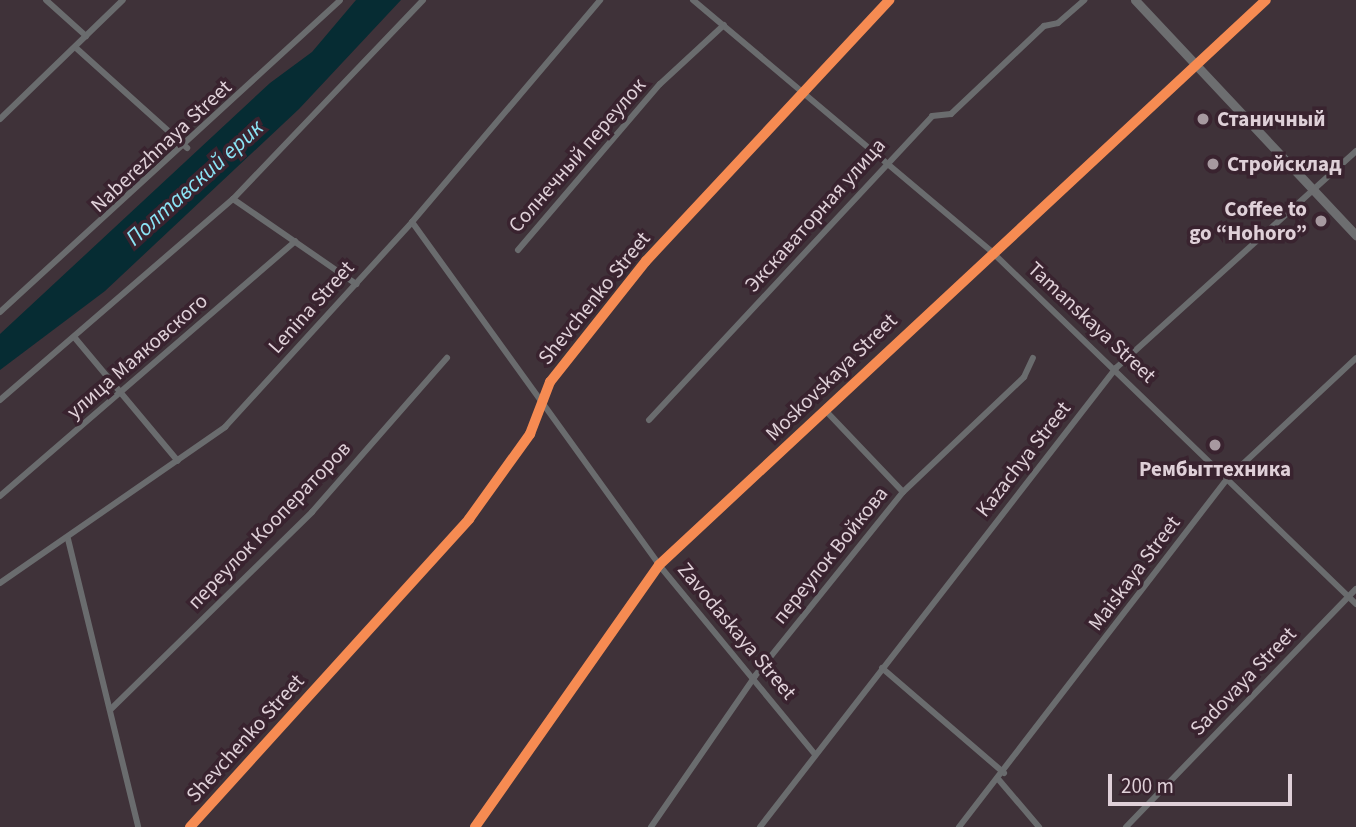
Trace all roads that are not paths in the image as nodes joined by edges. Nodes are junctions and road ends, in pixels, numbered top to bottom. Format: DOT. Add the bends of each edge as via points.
graph roads {
  1 [pos="46,0"];
  2 [pos="123,0"];
  3 [pos="340,0"];
  4 [pos="423,0"];
  5 [pos="600,0"];
  6 [pos="693,0"];
  7 [pos="889,0"];
  8 [pos="1084,0"];
  9 [pos="1135,0"];
  10 [pos="1266,0"];
  11 [pos="724,25"];
  12 [pos="86,36"];
  13 [pos="75,47"];
  14 [pos="1199,65"];
  15 [pos="802,88"];
  16 [pos="0,119"];
  17 [pos="187,148"];
  18 [pos="1356,152"];
  19 [pos="887,160"];
  20 [pos="1315,191"];
  21 [pos="233,199"];
  22 [pos="412,222"];
  23 [pos="1356,235"];
  24 [pos="295,241"];
  25 [pos="518,250"];
  26 [pos="991,251"];
  27 [pos="356,284"];
  28 [pos="0,312"];
  29 [pos="75,338"];
  30 [pos="447,358"];
  31 [pos="1033,358"];
  32 [pos="1356,358"];
  33 [pos="1116,368"];
  34 [pos="121,395"];
  35 [pos="0,400"];
  36 [pos="546,403"];
  37 [pos="825,411"];
  38 [pos="649,420"];
  39 [pos="178,461"];
  40 [pos="1229,477"];
  41 [pos="903,492"];
  42 [pos="0,496"];
  43 [pos="68,539"];
  44 [pos="659,565"];
  45 [pos="0,583"];
  46 [pos="1356,589"];
  47 [pos="1349,596"];
  48 [pos="1356,604"];
  49 [pos="882,668"];
  50 [pos="755,676"];
  51 [pos="110,710"];
  52 [pos="815,754"];
  53 [pos="1002,776"];
  54 [pos="138,827"];
  55 [pos="190,827"];
  56 [pos="475,827"];
  57 [pos="652,827"];
  58 [pos="760,827"];
  59 [pos="959,827"];
  60 [pos="1039,827"];
  61 [pos="1126,827"];
  1 -- 12 [label="street"];
  2 -- 12 [label="street"];
  3 -- 17 [label="street, Naberezhnaya Street"];
  4 -- 21 [label="street"];
  5 -- 22 [label="street, Lenina Street"];
  6 -- 11 [label="street, Tamanskaya Street"];
  7 -- 15 [label="street, Shevchenko Street"];
  8 -- 19 [label="street, Экскаваторная улица" via="1058,23 1044,26 951,114 932,116"];
  9 -- 14 [label="street"];
  10 -- 14 [label="street, Moskovskaya Street"];
  11 -- 15 [label="street, Tamanskaya Street"];
  11 -- 25 [label="street, Солнечный переулок" via="660,84"];
  12 -- 13 [label="street"];
  13 -- 16 [label="street"];
  13 -- 17 [label="street"];
  14 -- 20 [label="street"];
  14 -- 26 [label="street, Moskovskaya Street"];
  15 -- 19 [label="street, Tamanskaya Street"];
  15 -- 36 [label="street, Shevchenko Street" via="646,261 550,382"];
  17 -- 28 [label="street, Naberezhnaya Street"];
  18 -- 20 [label="street, Kazachya Street"];
  19 -- 26 [label="street, Tamanskaya Street"];
  19 -- 38 [label="street, Экскаваторная улица"];
  20 -- 23 [label="street"];
  20 -- 33 [label="street, Kazachya Street"];
  21 -- 24 [label="street"];
  21 -- 29 [label="street"];
  22 -- 27 [label="street, Lenina Street"];
  22 -- 36 [label="street, Zavodaskaya Street"];
  24 -- 27 [label="street"];
  24 -- 34 [label="street, улица Маяковского"];
  26 -- 33 [label="street, Tamanskaya Street"];
  26 -- 37 [label="street, Moskovskaya Street"];
  27 -- 39 [label="street, Lenina Street" via="225,427"];
  29 -- 34 [label="street"];
  29 -- 35 [label="street"];
  30 -- 51 [label="street, переулок Кооператоров" via="312,512"];
  31 -- 41 [label="street, переулок Войкова" via="1024,377"];
  32 -- 40 [label="street, Maiskaya Street"];
  33 -- 40 [label="street, Tamanskaya Street"];
  33 -- 49 [label="street, Kazachya Street"];
  34 -- 39 [label="street"];
  34 -- 42 [label="street, улица Маяковского"];
  36 -- 44 [label="street, Zavodaskaya Street"];
  36 -- 55 [label="street, Shevchenko Street" via="469,519"];
  37 -- 41 [label="street"];
  37 -- 44 [label="street, Moskovskaya Street"];
  39 -- 43 [label="street, Lenina Street"];
  40 -- 47 [label="street, Tamanskaya Street"];
  40 -- 53 [label="street, Maiskaya Street"];
  41 -- 50 [label="street, переулок Войкова"];
  43 -- 45 [label="street, Lenina Street"];
  43 -- 51 [label="street"];
  44 -- 50 [label="street, Zavodaskaya Street"];
  44 -- 56 [label="street, Moskovskaya Street"];
  46 -- 47 [label="street, Sadovaya Street"];
  47 -- 48 [label="street, Tamanskaya Street"];
  47 -- 61 [label="street, Sadovaya Street"];
  49 -- 52 [label="street, Kazachya Street"];
  49 -- 53 [label="street"];
  50 -- 52 [label="street, Zavodaskaya Street"];
  50 -- 57 [label="street, переулок Войкова"];
  51 -- 54 [label="street"];
  52 -- 58 [label="street, Kazachya Street"];
  53 -- 59 [label="street, Maiskaya Street"];
  53 -- 60 [label="street"];
}
